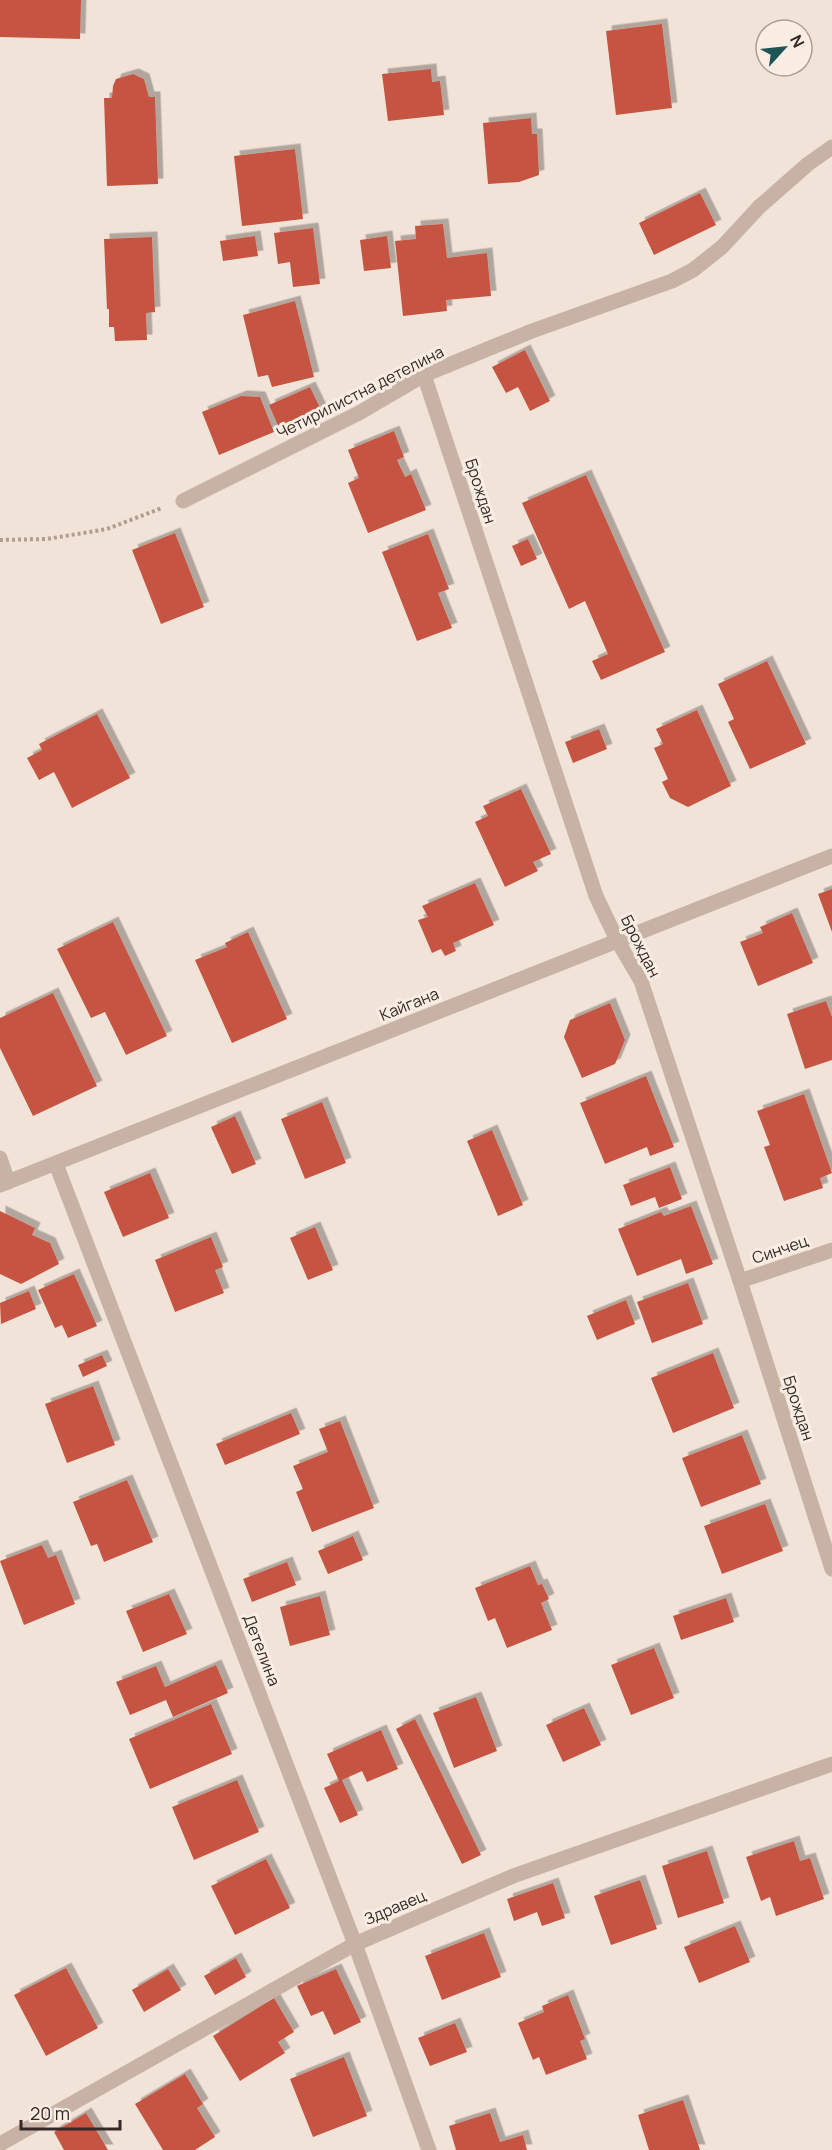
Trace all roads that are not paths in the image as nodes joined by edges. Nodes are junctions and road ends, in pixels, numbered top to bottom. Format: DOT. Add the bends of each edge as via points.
graph roads {
  1 [pos="832,147"];
  2 [pos="424,375"];
  3 [pos="183,501"];
  4 [pos="832,856"];
  5 [pos="617,940"];
  6 [pos="0,1158"];
  7 [pos="56,1164"];
  8 [pos="4,1184"];
  9 [pos="832,1250"];
  10 [pos="740,1281"];
  11 [pos="832,1569"];
  12 [pos="832,1764"];
  13 [pos="355,1944"];
  14 [pos="0,2144"];
  15 [pos="429,2150"];
  1 -- 2 [label="street, Четирилистна детелина" via="759,207 722,247 693,270"];
  2 -- 3 [label="street, Четирилистна детелина" via="359,413"];
  2 -- 5 [label="street, Брождан" via="596,896"];
  4 -- 5 [label="street, Кайгана"];
  5 -- 7 [label="street, Кайгана"];
  5 -- 10 [label="street, Брождан" via="641,981"];
  6 -- 8 [label="street"];
  7 -- 8 [label="street, Кайгана"];
  7 -- 13 [label="street, Детелина"];
  9 -- 10 [label="street, Синчец"];
  10 -- 11 [label="street, Брождан"];
  12 -- 13 [label="street, Здравец" via="513,1876"];
  13 -- 14 [label="street, Здравец"];
  13 -- 15 [label="street, Детелина"];
}
